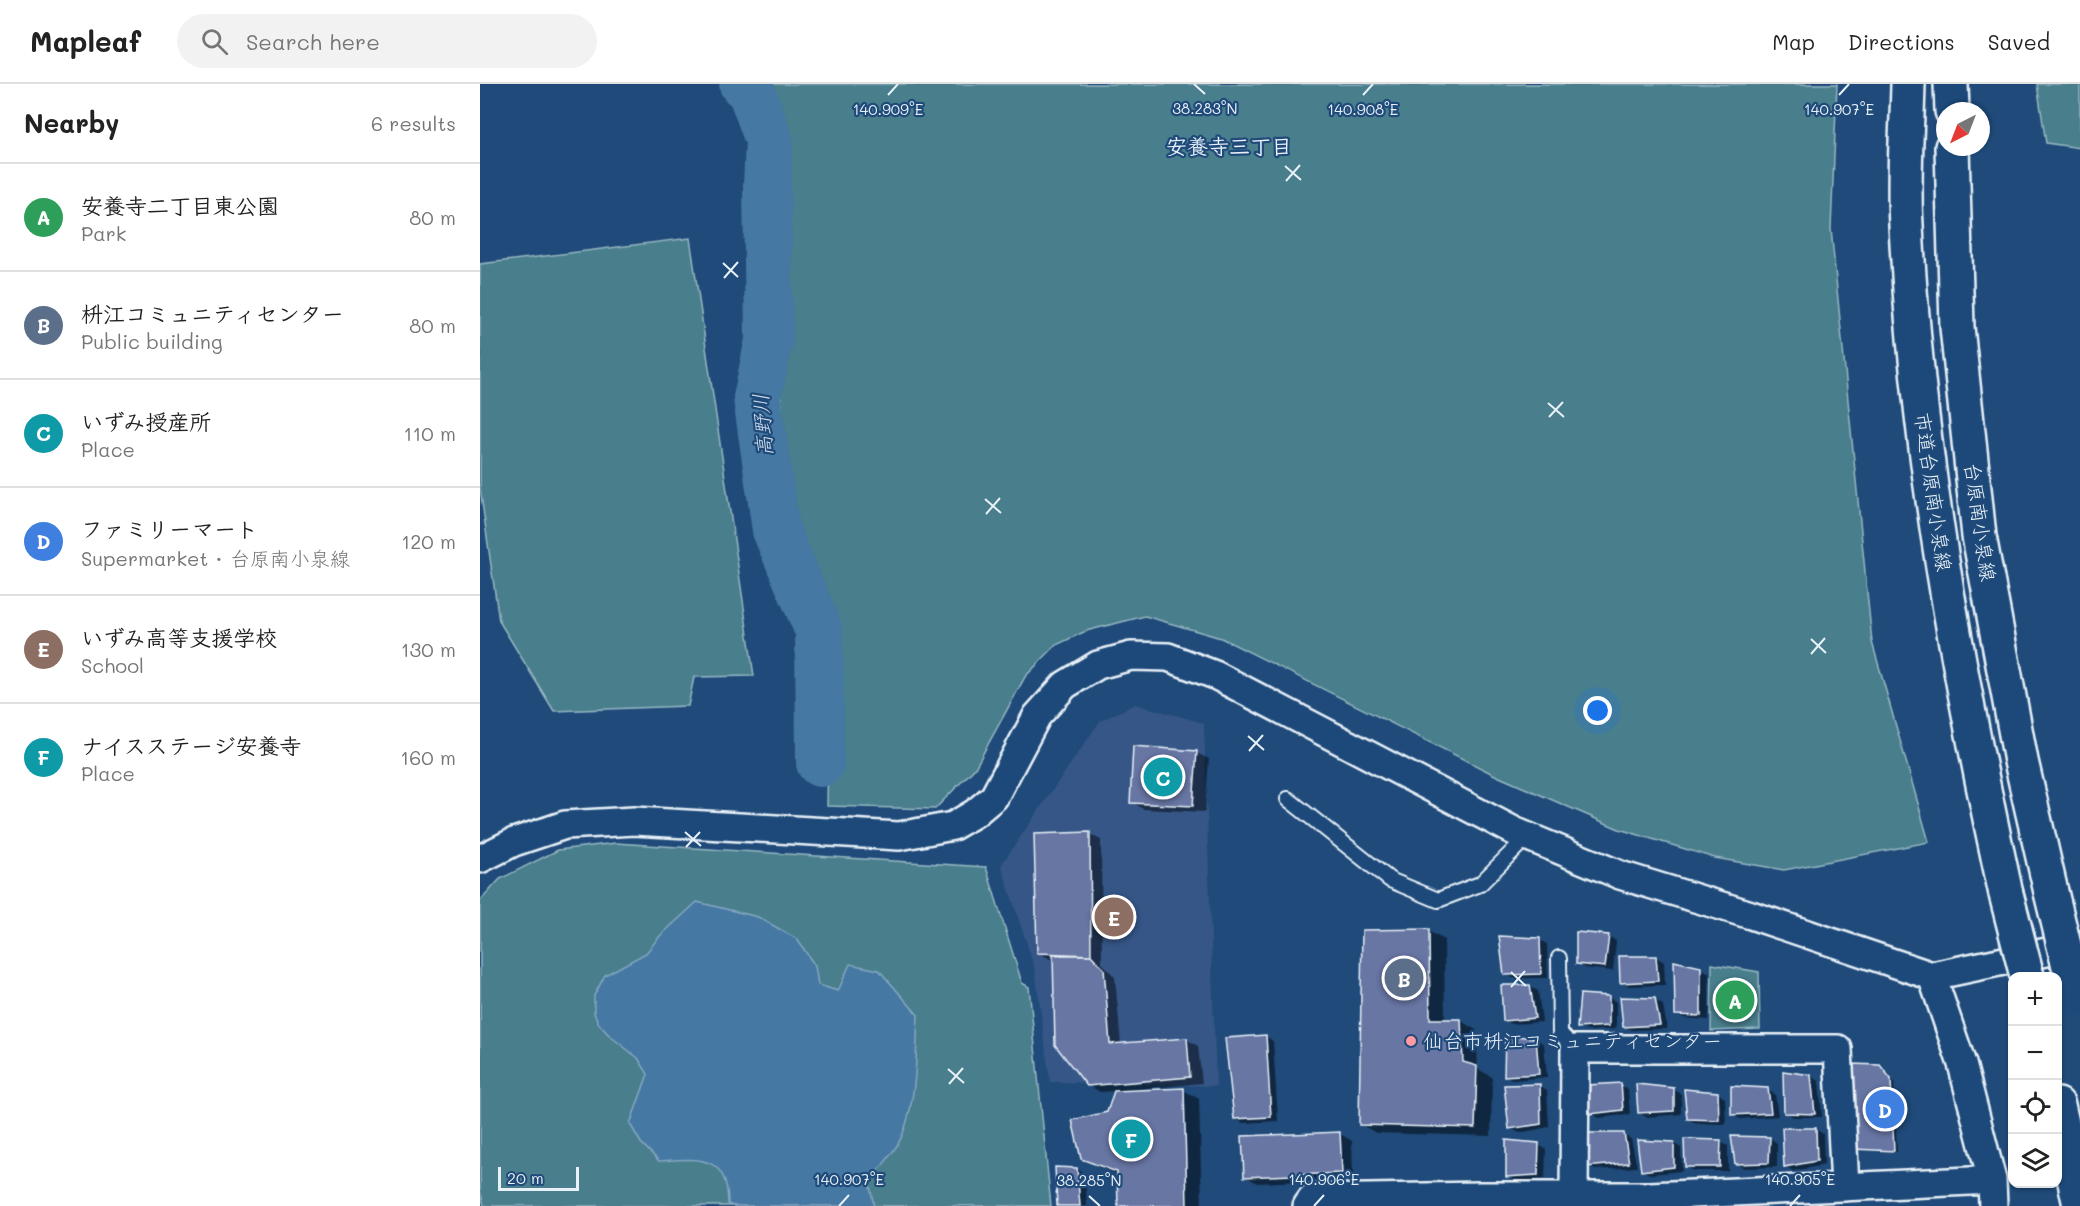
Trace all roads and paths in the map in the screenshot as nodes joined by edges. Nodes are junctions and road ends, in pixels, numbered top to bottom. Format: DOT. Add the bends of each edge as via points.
graph roads {
  1 [pos="1908,84"];
  2 [pos="1951,84"];
  3 [pos="1952,102"];
  4 [pos="1952,156"];
  5 [pos="1288,799"];
  6 [pos="1527,837"];
  7 [pos="480,859"];
  8 [pos="2080,945"];
  9 [pos="1559,958"];
  10 [pos="2026,972"];
  11 [pos="1932,976"];
  12 [pos="2079,1004"];
  13 [pos="1575,1049"];
  14 [pos="2062,1123"];
  15 [pos="1845,1187"];
  16 [pos="1993,1193"];
  17 [pos="1574,1196"];
  18 [pos="1481,1201"];
  19 [pos="1650,1201"];
  20 [pos="1319,1204"];
  21 [pos="2080,1205"];
  1 -- 10 [label="street, 市道台原南小泉線, bridge" via="1906,223 1923,436 1977,761"];
  2 -- 3 [label="street"];
  4 -- 12 [label="street, 台原南小泉線, bridge" via="1957,327 1979,536 2021,761"];
  5 -- 6 [label="lane" via="1390,880 1438,900 1480,884"];
  6 -- 7 [label="street" via="1215,675 1168,657 1131,656 1098,665 1065,685 1038,716 993,797 953,826 899,836 634,821 565,825 514,842"];
  6 -- 11 [label="street" via="1620,875"];
  8 -- 11 [label="street"];
  9 -- 13 [label="lane" via="1560,1033"];
  11 -- 16 [label="street" via="1962,1064"];
  13 -- 15 [label="street" via="1838,1049"];
  13 -- 17 [label="street"];
  14 -- 21 [label="street"];
  15 -- 16 [label="street"];
  15 -- 19 [label="street"];
  17 -- 18 [label="street"];
  17 -- 19 [label="street"];
  18 -- 20 [label="street"];
}
